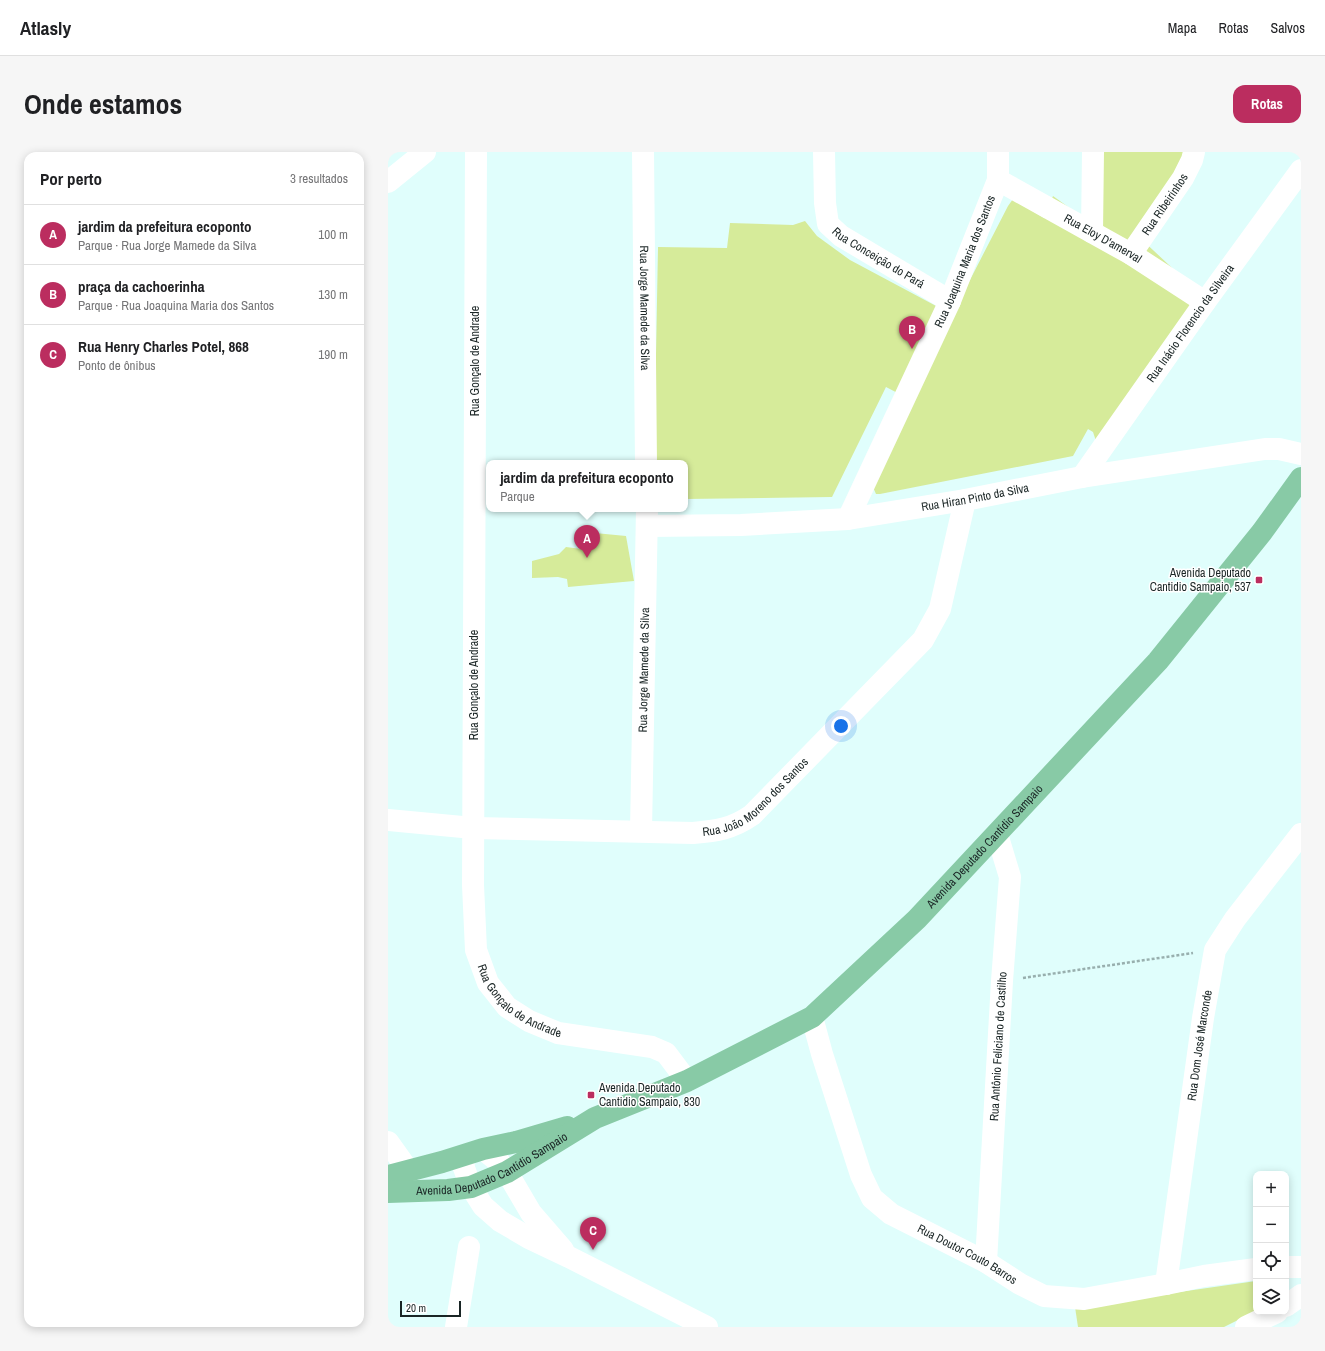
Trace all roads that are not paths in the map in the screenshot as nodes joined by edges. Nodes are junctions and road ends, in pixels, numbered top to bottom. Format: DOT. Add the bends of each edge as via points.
graph roads {
  1 [pos="425,152"];
  2 [pos="476,152"];
  3 [pos="643,152"];
  4 [pos="824,152"];
  5 [pos="998,152"];
  6 [pos="1093,152"];
  7 [pos="1194,152"];
  8 [pos="1301,170"];
  9 [pos="998,180"];
  10 [pos="388,182"];
  11 [pos="1092,232"];
  12 [pos="1131,254"];
  13 [pos="950,301"];
  14 [pos="1205,302"];
  15 [pos="1301,454"];
  16 [pos="646,460"];
  17 [pos="1082,477"];
  18 [pos="1301,478"];
  19 [pos="966,500"];
  20 [pos="647,518"];
  21 [pos="848,519"];
  22 [pos="388,820"];
  23 [pos="473,828"];
  24 [pos="640,831"];
  25 [pos="997,834"];
  26 [pos="1301,834"];
  27 [pos="812,1017"];
  28 [pos="687,1081"];
  29 [pos="591,1120"];
  30 [pos="388,1142"];
  31 [pos="473,1152"];
  32 [pos="507,1172"];
  33 [pos="398,1173"];
  34 [pos="471,1187"];
  35 [pos="388,1192"];
  36 [pos="469,1247"];
  37 [pos="569,1257"];
  38 [pos="986,1262"];
  39 [pos="1301,1267"];
  40 [pos="1289,1268"];
  41 [pos="1253,1269"];
  42 [pos="1166,1284"];
  43 [pos="1301,1295"];
  44 [pos="1289,1304"];
  45 [pos="1271,1315"];
  46 [pos="456,1327"];
  47 [pos="707,1327"];
  48 [pos="1246,1327"];
  1 -- 10 [label="street"];
  2 -- 23 [label="street, Rua Gonçalo de Andrade"];
  3 -- 16 [label="street, Rua Jorge Mamede da Silva"];
  4 -- 13 [label="street, Rua Conceição do Pará" via="828,224 841,236"];
  5 -- 9 [label="street, Rua Joaquina Maria dos Santos"];
  6 -- 11 [label="street"];
  7 -- 12 [label="street, Rua Ribeirinhos" via="1183,178"];
  8 -- 14 [label="street, Rua Inácio Florencio da Silveira"];
  9 -- 11 [label="street, Rua Eloy D'amerval"];
  9 -- 13 [label="street, Rua Joaquina Maria dos Santos"];
  11 -- 12 [label="street, Rua Eloy D'amerval"];
  12 -- 14 [label="street, Rua Eloy D'amerval"];
  13 -- 21 [label="street, Rua Joaquina Maria dos Santos"];
  14 -- 17 [label="street, Rua Inácio Florencio da Silveira"];
  15 -- 17 [label="street, Rua Hiran Pinto da Silva" via="1266,449"];
  17 -- 19 [label="street, Rua Hiran Pinto da Silva"];
  18 -- 25 [label="main road, Avenida Deputado Cantídio Sampaio" via="1262,532 1158,661"];
  19 -- 21 [label="street, Rua Hiran Pinto da Silva"];
  19 -- 24 [label="street, Rua João Moreno dos Santos" via="940,609 923,640 752,815 741,823 723,830 693,833"];
  20 -- 21 [label="street, Rua Hiran Pinto da Silva" via="741,526"];
  20 -- 24 [label="street, Rua Jorge Mamede da Silva"];
  22 -- 23 [label="street, Rua João Moreno dos Santos"];
  23 -- 24 [label="street, Rua João Moreno dos Santos"];
  23 -- 28 [label="street, Rua Gonçalo de Andrade" via="476,950 488,983 507,1007 529,1022 558,1034 652,1047 666,1054"];
  25 -- 27 [label="main road, Avenida Deputado Cantídio Sampaio" via="917,919"];
  25 -- 38 [label="street, Rua Antônio Feliciano de Castilho" via="1010,877"];
  26 -- 42 [label="street, Rua Dom José Marconde" via="1234,919 1215,950 1203,1018"];
  27 -- 28 [label="main road, Avenida Deputado Cantídio Sampaio"];
  27 -- 38 [label="street, Rua Doutor Couto Barros" via="861,1175 872,1198 891,1214"];
  28 -- 29 [label="main road, Avenida Deputado Cantídio Sampaio"];
  29 -- 31 [label="main road, Avenida Deputado Cantídio Sampaio"];
  29 -- 32 [label="main road, Avenida Deputado Cantídio Sampaio"];
  30 -- 33 [label="street"];
  31 -- 32 [label="street" via="500,1163"];
  31 -- 33 [label="main road, Avenida Deputado Cantídio Sampaio"];
  31 -- 34 [label="street" via="464,1168"];
  32 -- 34 [label="main road, Avenida Deputado Cantídio Sampaio"];
  32 -- 37 [label="street" via="531,1213"];
  34 -- 35 [label="main road, Avenida Deputado Cantídio Sampaio"];
  34 -- 37 [label="street" via="483,1206 500,1221"];
  36 -- 46 [label="street"];
  37 -- 47 [label="street"];
  38 -- 42 [label="street, Rua Doutor Couto Barros" via="1044,1296 1084,1299"];
  39 -- 40 [label="street"];
  41 -- 42 [label="street, Rua Doutor Couto Barros"];
  43 -- 44 [label="street"];
  45 -- 48 [label="street"];
}
